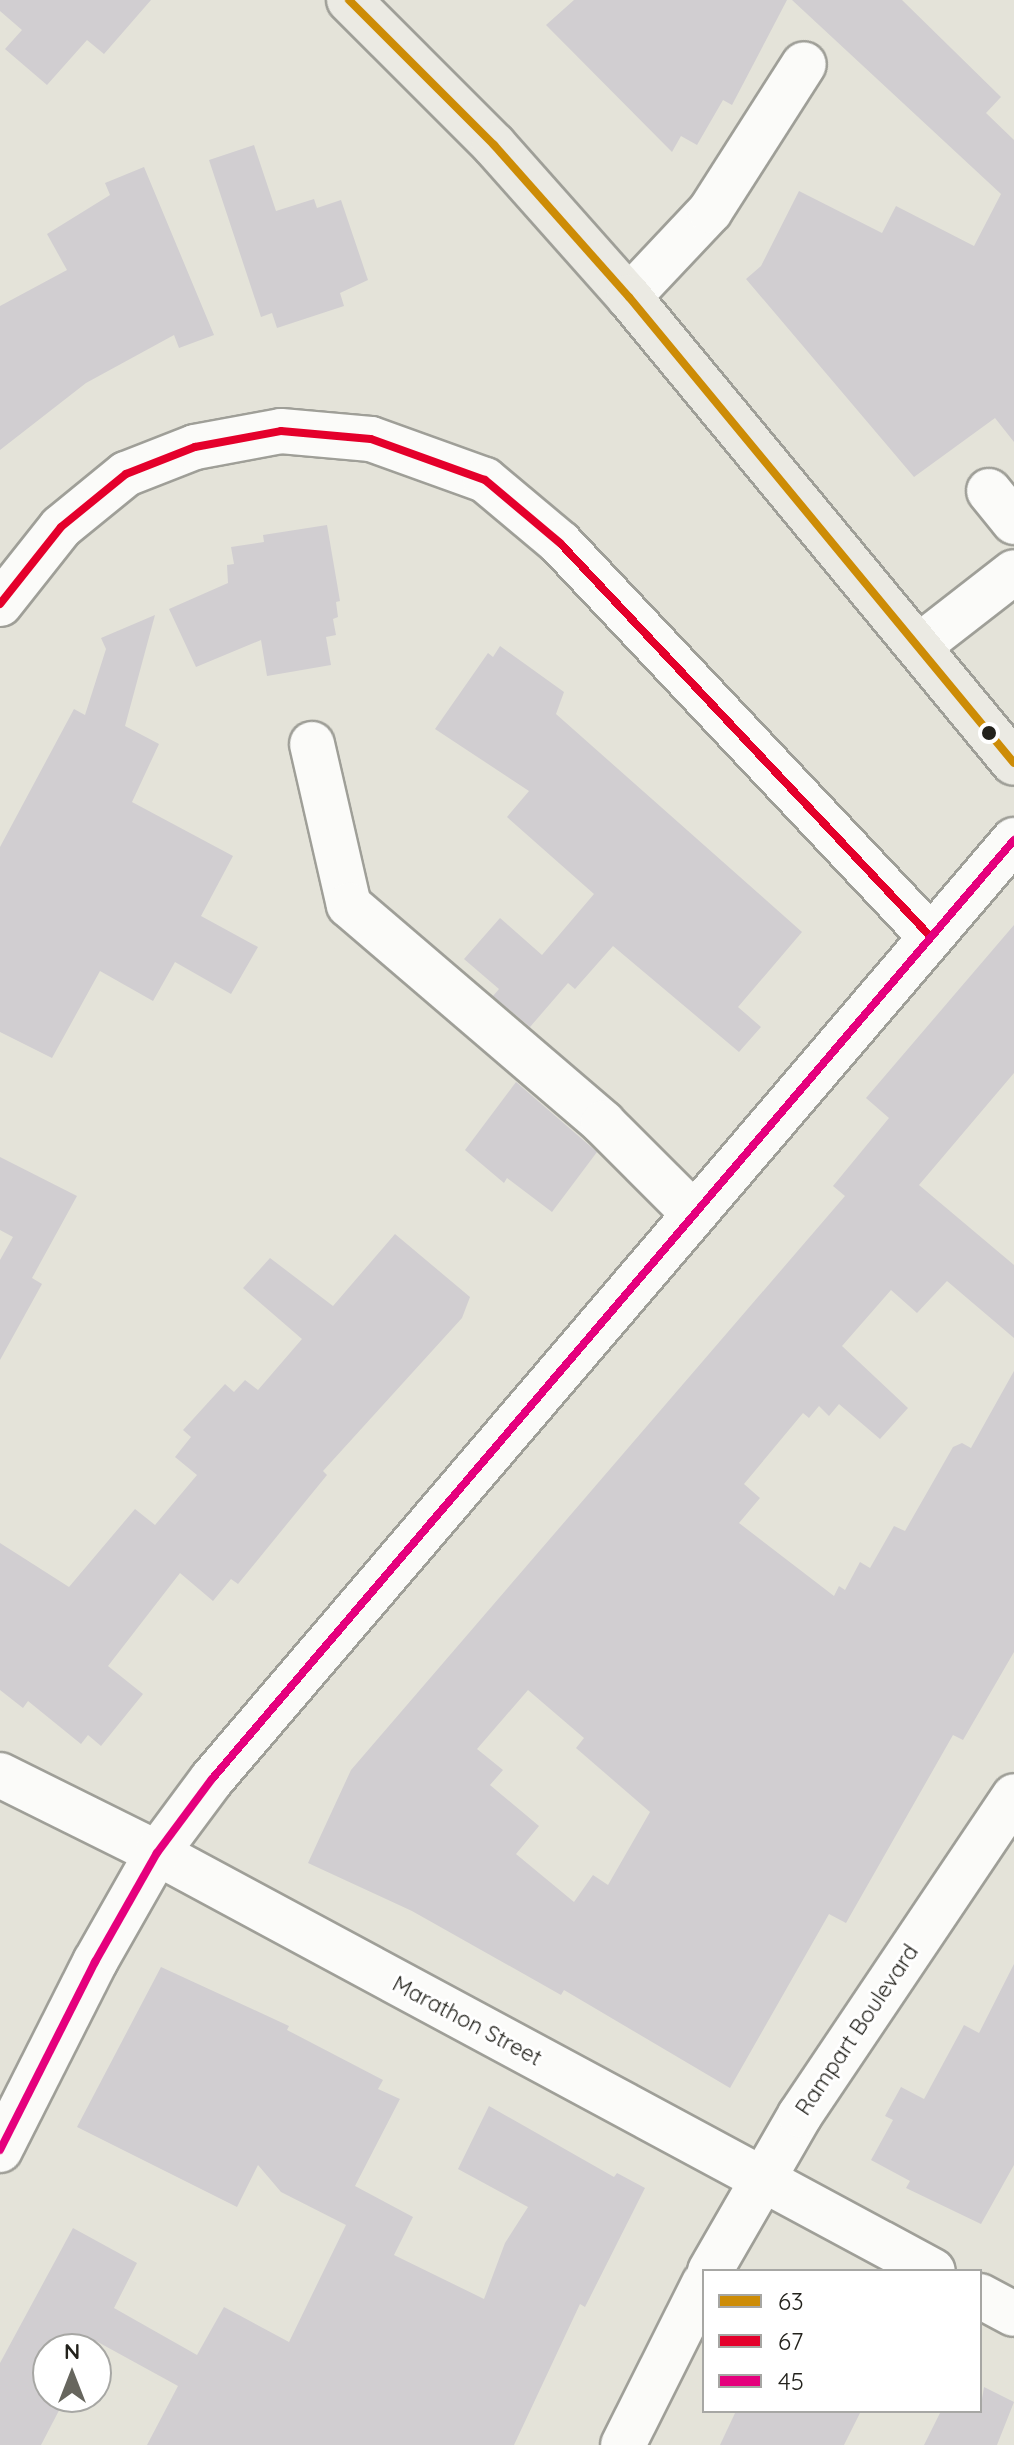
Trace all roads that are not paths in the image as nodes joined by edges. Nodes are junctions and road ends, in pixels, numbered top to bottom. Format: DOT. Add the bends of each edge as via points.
graph roads {
  1 [pos="349,0"];
  2 [pos="804,64"];
  3 [pos="629,297"];
  4 [pos="1014,572"];
  5 [pos="0,604"];
  6 [pos="919,646"];
  7 [pos="312,744"];
  8 [pos="1014,763"];
  9 [pos="1014,840"];
  10 [pos="929,935"];
  11 [pos="693,1213"];
  12 [pos="0,1775"];
  13 [pos="1014,1796"];
  14 [pos="157,1853"];
  15 [pos="0,2150"];
  16 [pos="761,2180"];
  17 [pos="711,2269"];
  18 [pos="929,2269"];
  19 [pos="702,2287"];
  20 [pos="982,2297"];
  21 [pos="1014,2314"];
  22 [pos="623,2445"];
  1 -- 3 [label="main road" via="494,145"];
  2 -- 3 [label="street" via="710,211"];
  3 -- 6 [label="main road"];
  4 -- 6 [label="street"];
  5 -- 10 [label="street" via="61,527 126,474 195,447 281,431 371,439 485,480 560,543"];
  6 -- 8 [label="main road"];
  7 -- 11 [label="street" via="349,905 603,1123"];
  9 -- 10 [label="street"];
  10 -- 11 [label="street"];
  11 -- 14 [label="street" via="212,1779"];
  12 -- 14 [label="street, Marathon Street"];
  13 -- 16 [label="street, Rampart Boulevard"];
  14 -- 15 [label="street"];
  14 -- 16 [label="street, Marathon Street"];
  16 -- 17 [label="street, Rampart Boulevard"];
  16 -- 18 [label="street, Marathon Street"];
  19 -- 22 [label="street"];
  20 -- 21 [label="street"];
}
